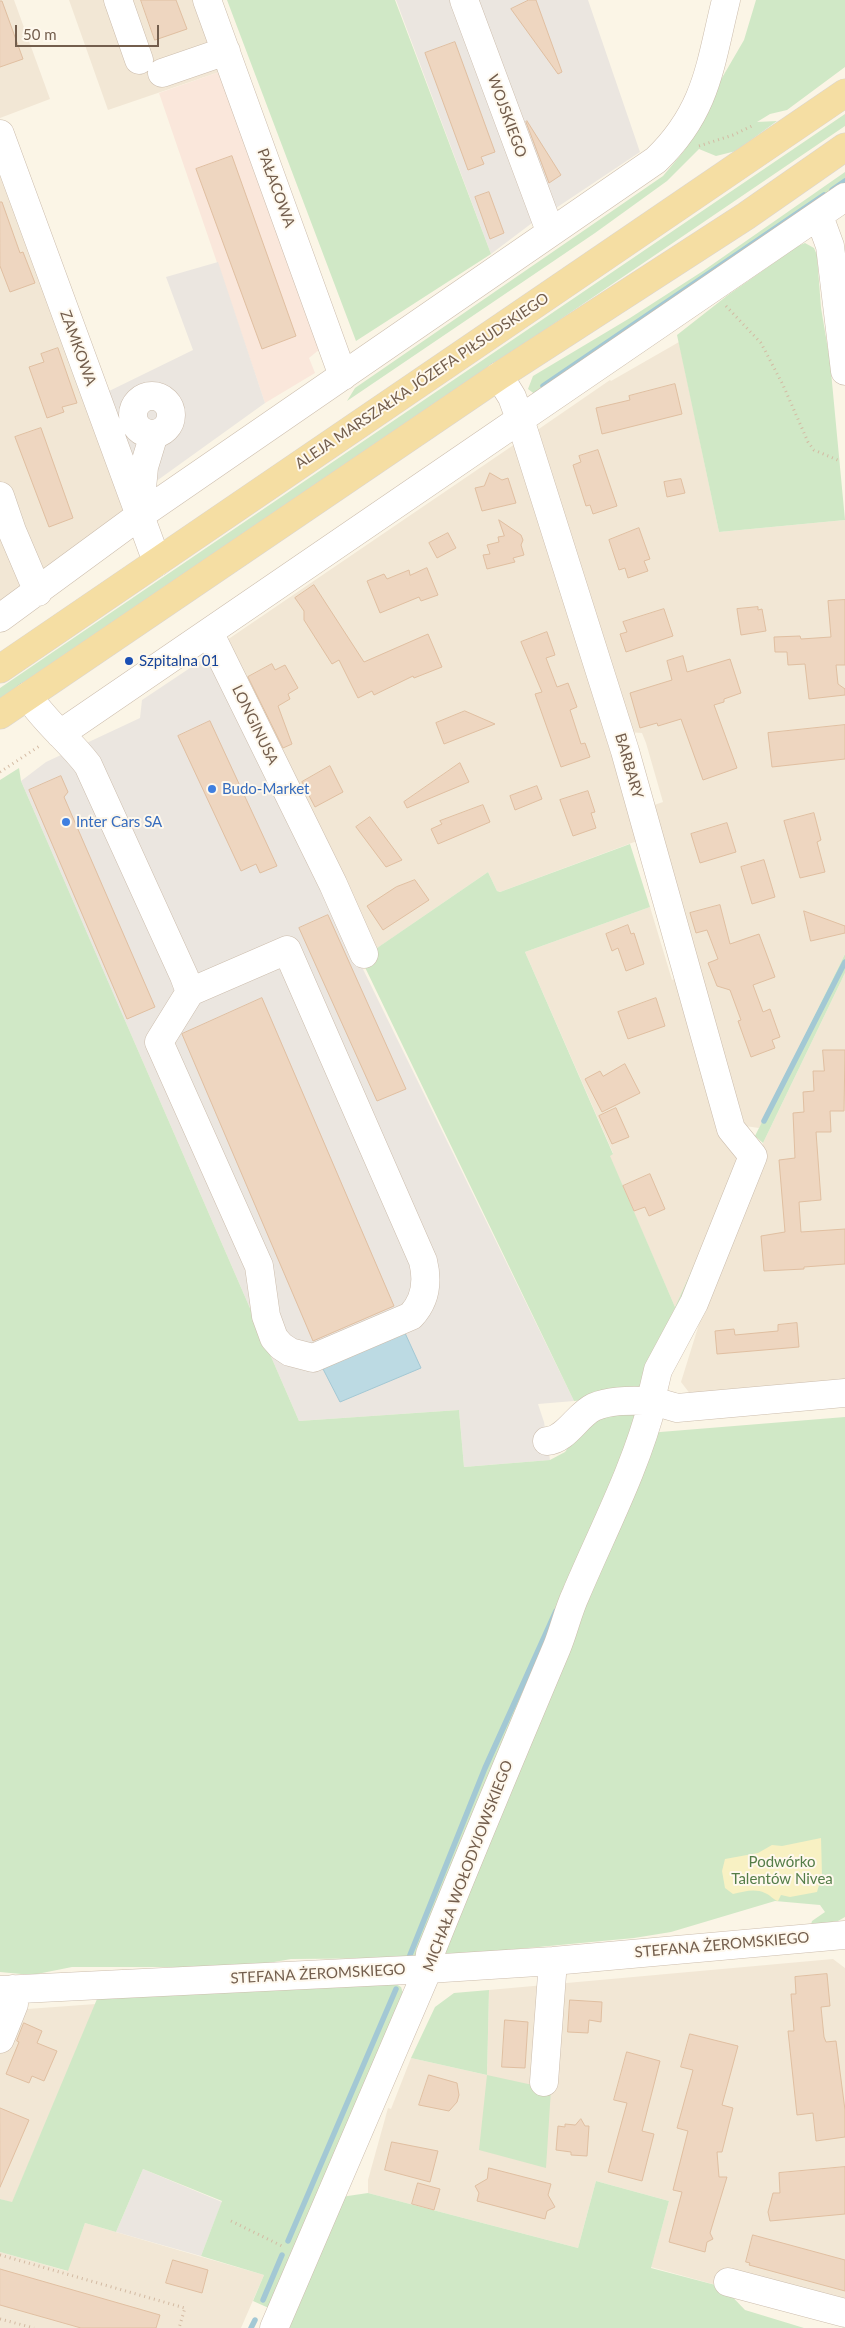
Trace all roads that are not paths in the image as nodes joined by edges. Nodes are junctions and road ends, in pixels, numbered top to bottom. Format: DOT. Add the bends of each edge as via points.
graph roads {
  1 [pos="118,0"];
  2 [pos="207,0"];
  3 [pos="464,0"];
  4 [pos="726,0"];
  5 [pos="226,50"];
  6 [pos="845,93"];
  7 [pos="0,134"];
  8 [pos="845,147"];
  9 [pos="845,197"];
  10 [pos="819,216"];
  11 [pos="550,231"];
  12 [pos="845,371"];
  13 [pos="343,376"];
  14 [pos="499,376"];
  15 [pos="520,419"];
  16 [pos="154,434"];
  17 [pos="0,496"];
  18 [pos="139,516"];
  19 [pos="157,562"];
  20 [pos="38,592"];
  21 [pos="0,618"];
  22 [pos="209,632"];
  23 [pos="0,669"];
  24 [pos="28,696"];
  25 [pos="0,715"];
  26 [pos="60,734"];
  27 [pos="364,954"];
  28 [pos="190,992"];
  29 [pos="752,1156"];
  30 [pos="845,1393"];
  31 [pos="653,1401"];
  32 [pos="547,1441"];
  33 [pos="845,1935"];
  34 [pos="553,1961"];
  35 [pos="428,1969"];
  36 [pos="6,1990"];
  37 [pos="0,2039"];
  38 [pos="544,2082"];
  39 [pos="845,2313"];
  40 [pos="274,2328"];
  41 [pos="831,2328"];
  1 -- 5 [label="street" via="151,66"];
  2 -- 5 [label="street, PAŁACOWA"];
  3 -- 11 [label="street, WOJSKIEGO"];
  4 -- 11 [label="street" via="707,80 683,131 656,160"];
  5 -- 13 [label="street, PAŁACOWA"];
  6 -- 19 [label="main road, ALEJA MARSZAŁKA JÓZEFA PIŁSUDSKIEGO"];
  7 -- 18 [label="street, ZAMKOWA"];
  8 -- 14 [label="main road" via="738,222"];
  9 -- 10 [label="street"];
  10 -- 12 [label="street" via="830,246"];
  10 -- 15 [label="street"];
  11 -- 13 [label="street"];
  13 -- 18 [label="street"];
  14 -- 15 [label="street, BARBARY"];
  14 -- 24 [label="main road"];
  15 -- 22 [label="street"];
  15 -- 29 [label="street, BARBARY" via="636,747 732,1129"];
  16 -- 18 [label="street" via="144,467"];
  17 -- 20 [label="street"];
  18 -- 19 [label="street, ZAMKOWA"];
  18 -- 20 [label="street"];
  19 -- 23 [label="main road, ALEJA MARSZAŁKA JÓZEFA PIŁSUDSKIEGO"];
  20 -- 21 [label="street"];
  22 -- 26 [label="street"];
  22 -- 27 [label="street, LONGINUSA"];
  24 -- 25 [label="main road"];
  24 -- 26 [label="street"];
  26 -- 28 [label="street" via="88,765"];
  28 -- 28 [label="street" via="159,1042 259,1266 266,1316 274,1338 290,1352 313,1358 411,1316 426,1287 422,1261 288,950"];
  29 -- 31 [label="street, MICHAŁA WOŁODYJOWSKIEGO" via="694,1303 658,1370"];
  30 -- 31 [label="street" via="678,1408"];
  31 -- 32 [label="street" via="615,1401 594,1407 563,1434"];
  31 -- 35 [label="street, MICHAŁA WOŁODYJOWSKIEGO" via="625,1482 475,1840 430,1954"];
  33 -- 34 [label="street, STEFANA ŻEROMSKIEGO"];
  34 -- 35 [label="street, STEFANA ŻEROMSKIEGO"];
  34 -- 38 [label="street"];
  35 -- 36 [label="street, STEFANA ŻEROMSKIEGO"];
  35 -- 40 [label="street, MICHAŁA WOŁODYJOWSKIEGO"];
  36 -- 37 [label="street" via="14,2004"];
  39 -- 41 [label="street" via="731,2290"];
}
